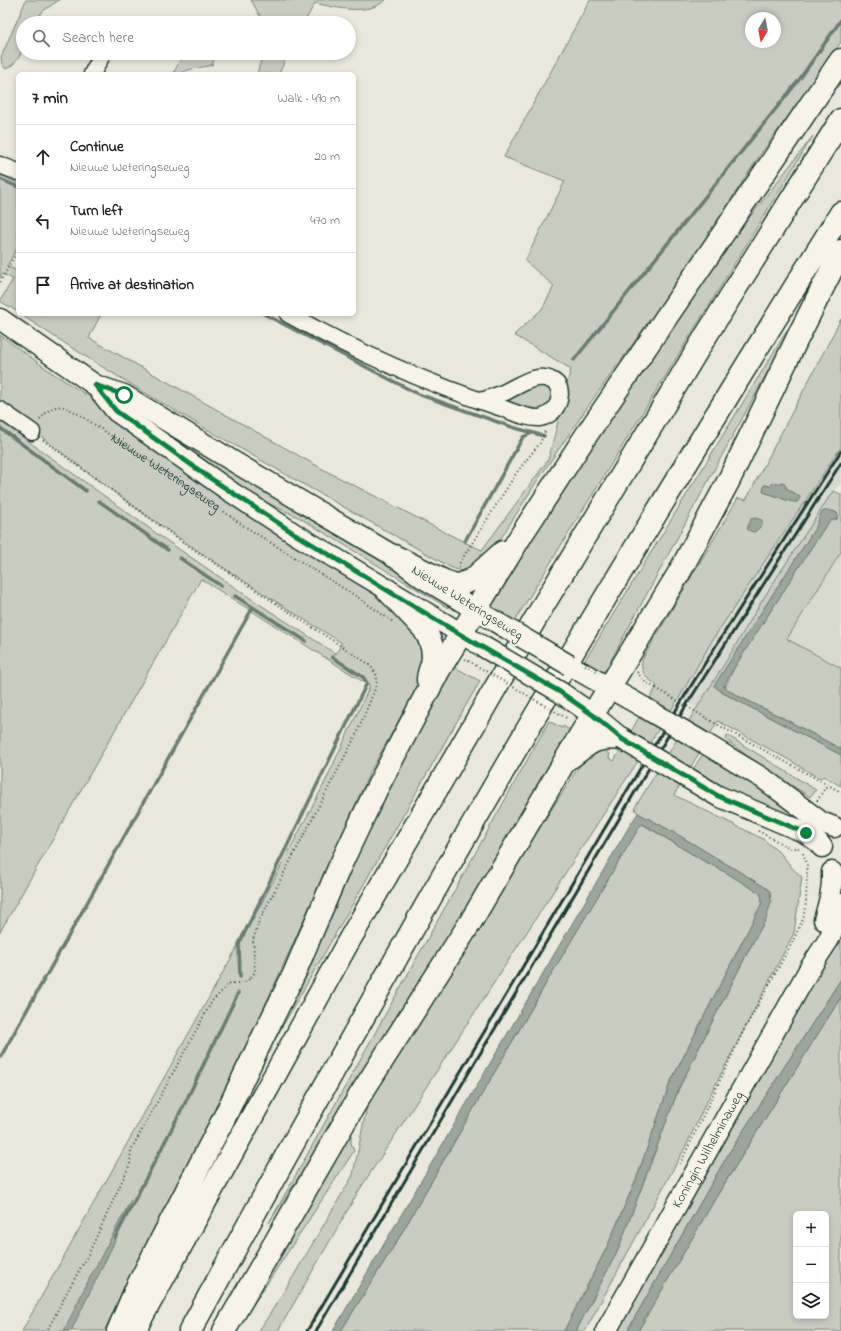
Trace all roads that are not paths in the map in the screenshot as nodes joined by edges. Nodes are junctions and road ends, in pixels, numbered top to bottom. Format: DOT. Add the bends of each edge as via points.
graph roads {
  1 [pos="99,60"];
  2 [pos="841,60"];
  3 [pos="93,72"];
  4 [pos="841,120"];
  5 [pos="0,165"];
  6 [pos="16,171"];
  7 [pos="841,213"];
  8 [pos="841,251"];
  9 [pos="292,316"];
  10 [pos="0,319"];
  11 [pos="95,385"];
  12 [pos="480,401"];
  13 [pos="0,410"];
  14 [pos="32,432"];
  15 [pos="522,534"];
  16 [pos="394,556"];
  17 [pos="387,590"];
  18 [pos="476,611"];
  19 [pos="456,643"];
  20 [pos="603,684"];
  21 [pos="427,693"];
  22 [pos="582,714"];
  23 [pos="622,739"];
  24 [pos="566,761"];
  25 [pos="838,826"];
  26 [pos="822,847"];
  27 [pos="836,874"];
  28 [pos="841,904"];
  29 [pos="810,968"];
  30 [pos="118,1331"];
  31 [pos="134,1331"];
  32 [pos="190,1331"];
  33 [pos="224,1331"];
  34 [pos="606,1331"];
  1 -- 3 [label="street"];
  2 -- 15 [label="highway"];
  4 -- 31 [label="highway" via="706,334 528,631 347,944"];
  5 -- 6 [label="street"];
  7 -- 32 [label="highway" via="740,374 491,792 398,954"];
  8 -- 20 [label="highway" via="726,486 679,573"];
  9 -- 12 [label="street" via="432,384"];
  10 -- 11 [label="main road, Nieuwe Weteringseweg"];
  11 -- 16 [label="main road, Nieuwe Weteringseweg" via="124,395"];
  11 -- 17 [label="main road, Nieuwe Weteringseweg" via="116,411 207,476"];
  12 -- 12 [label="street" via="539,418 552,411 560,398 560,392 556,383 543,378 525,382"];
  13 -- 14 [label="street"];
  15 -- 16 [label="highway" via="472,580 462,584 444,581"];
  15 -- 18 [label="highway"];
  16 -- 18 [label="main road, Nieuwe Weteringseweg" via="423,578"];
  17 -- 19 [label="main road, Nieuwe Weteringseweg"];
  17 -- 21 [label="highway" via="424,629 430,640 433,656 428,672"];
  18 -- 19 [label="highway"];
  18 -- 20 [label="main road, Nieuwe Weteringseweg, bridge"];
  19 -- 21 [label="highway"];
  19 -- 22 [label="main road, Nieuwe Weteringseweg, bridge" via="482,646 560,692"];
  20 -- 22 [label="highway"];
  20 -- 25 [label="main road, Nieuwe Weteringseweg, bridge" via="764,779 821,822"];
  21 -- 30 [label="highway" via="376,790 270,1023 137,1287"];
  22 -- 23 [label="main road, Nieuwe Weteringseweg"];
  22 -- 24 [label="highway"];
  23 -- 24 [label="highway" via="608,737 593,741"];
  23 -- 26 [label="main road, Nieuwe Weteringseweg, bridge" via="718,796 806,833"];
  24 -- 33 [label="highway" via="462,936 359,1098"];
  25 -- 26 [label="main road" via="828,832"];
  26 -- 27 [label="main road" via="826,865"];
  27 -- 29 [label="main road, Koningin Wilhelminaweg"];
  28 -- 29 [label="main road, Koningin Wilhelminaweg" via="829,939"];
  29 -- 34 [label="main road, Koningin Wilhelminaweg"];
}
